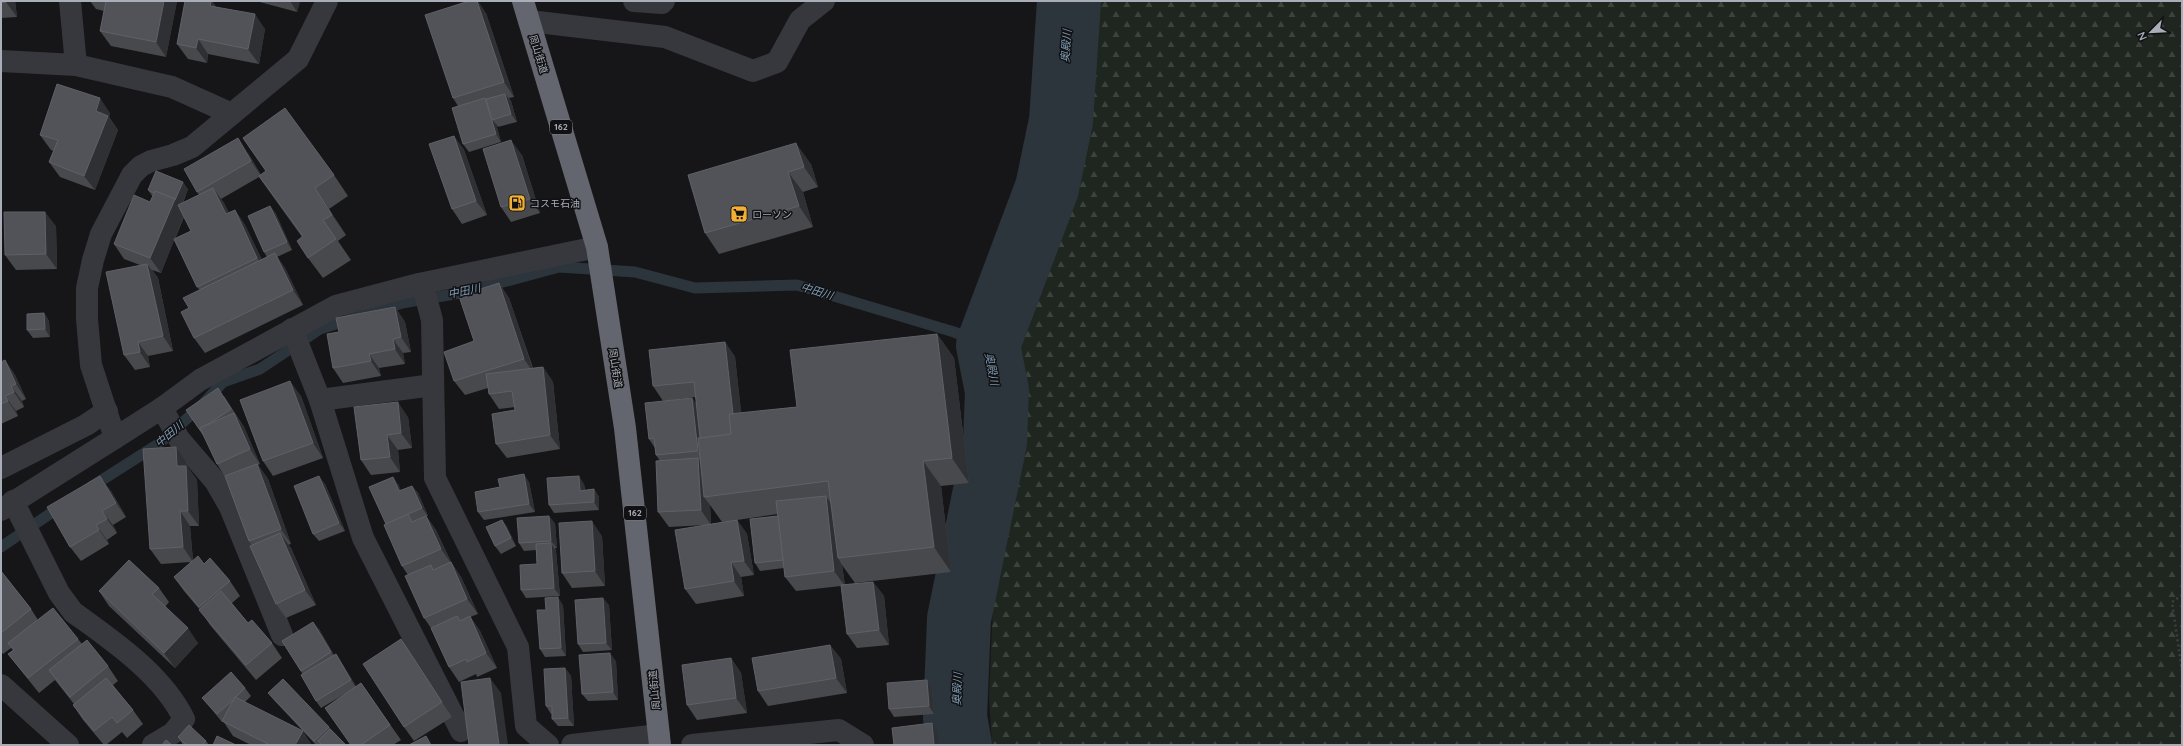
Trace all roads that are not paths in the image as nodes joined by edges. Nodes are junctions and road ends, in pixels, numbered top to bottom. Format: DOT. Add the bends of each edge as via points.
graph roads {
  1 [pos="70,1"];
  2 [pos="326,1"];
  3 [pos="634,1"];
  4 [pos="664,1"];
  5 [pos="824,1"];
  6 [pos="526,11"];
  7 [pos="1,61"];
  8 [pos="76,65"];
  9 [pos="232,114"];
  10 [pos="597,250"];
  11 [pos="425,297"];
  12 [pos="292,329"];
  13 [pos="433,385"];
  14 [pos="320,400"];
  15 [pos="162,408"];
  16 [pos="107,411"];
  17 [pos="115,438"];
  18 [pos="1,468"];
  19 [pos="12,508"];
  20 [pos="282,635"];
  21 [pos="1,685"];
  22 [pos="461,731"];
  23 [pos="660,740"];
  24 [pos="68,745"];
  25 [pos="153,745"];
  26 [pos="548,745"];
  27 [pos="572,745"];
  28 [pos="692,745"];
  29 [pos="862,745"];
  1 -- 8 [label="street"];
  2 -- 9 [label="street" via="298,58 276,74"];
  3 -- 4 [label="street"];
  5 -- 6 [label="street" via="800,20 777,62 754,72 665,36"];
  6 -- 10 [label="highway, 周山街道 / 162"];
  7 -- 8 [label="street"];
  8 -- 9 [label="street" via="172,87"];
  9 -- 16 [label="street" via="192,147 141,166 132,175 101,234 87,288 87,319 91,365"];
  10 -- 11 [label="street"];
  10 -- 23 [label="highway, 周山街道 / 162" via="625,428"];
  11 -- 12 [label="street" via="336,306"];
  11 -- 13 [label="street" via="432,320"];
  12 -- 14 [label="street"];
  12 -- 15 [label="street" via="200,380"];
  13 -- 14 [label="street"];
  13 -- 26 [label="street" via="435,478 518,647 526,726"];
  14 -- 22 [label="street" via="363,538"];
  15 -- 17 [label="street"];
  15 -- 20 [label="street" via="179,439 215,481 230,507"];
  16 -- 17 [label="street"];
  16 -- 18 [label="street"];
  17 -- 19 [label="street"];
  19 -- 25 [label="street" via="30,534 67,605 128,652 176,702 184,720 174,733"];
  21 -- 24 [label="street"];
  23 -- 27 [label="street"];
  28 -- 29 [label="street" via="838,730"];
}
